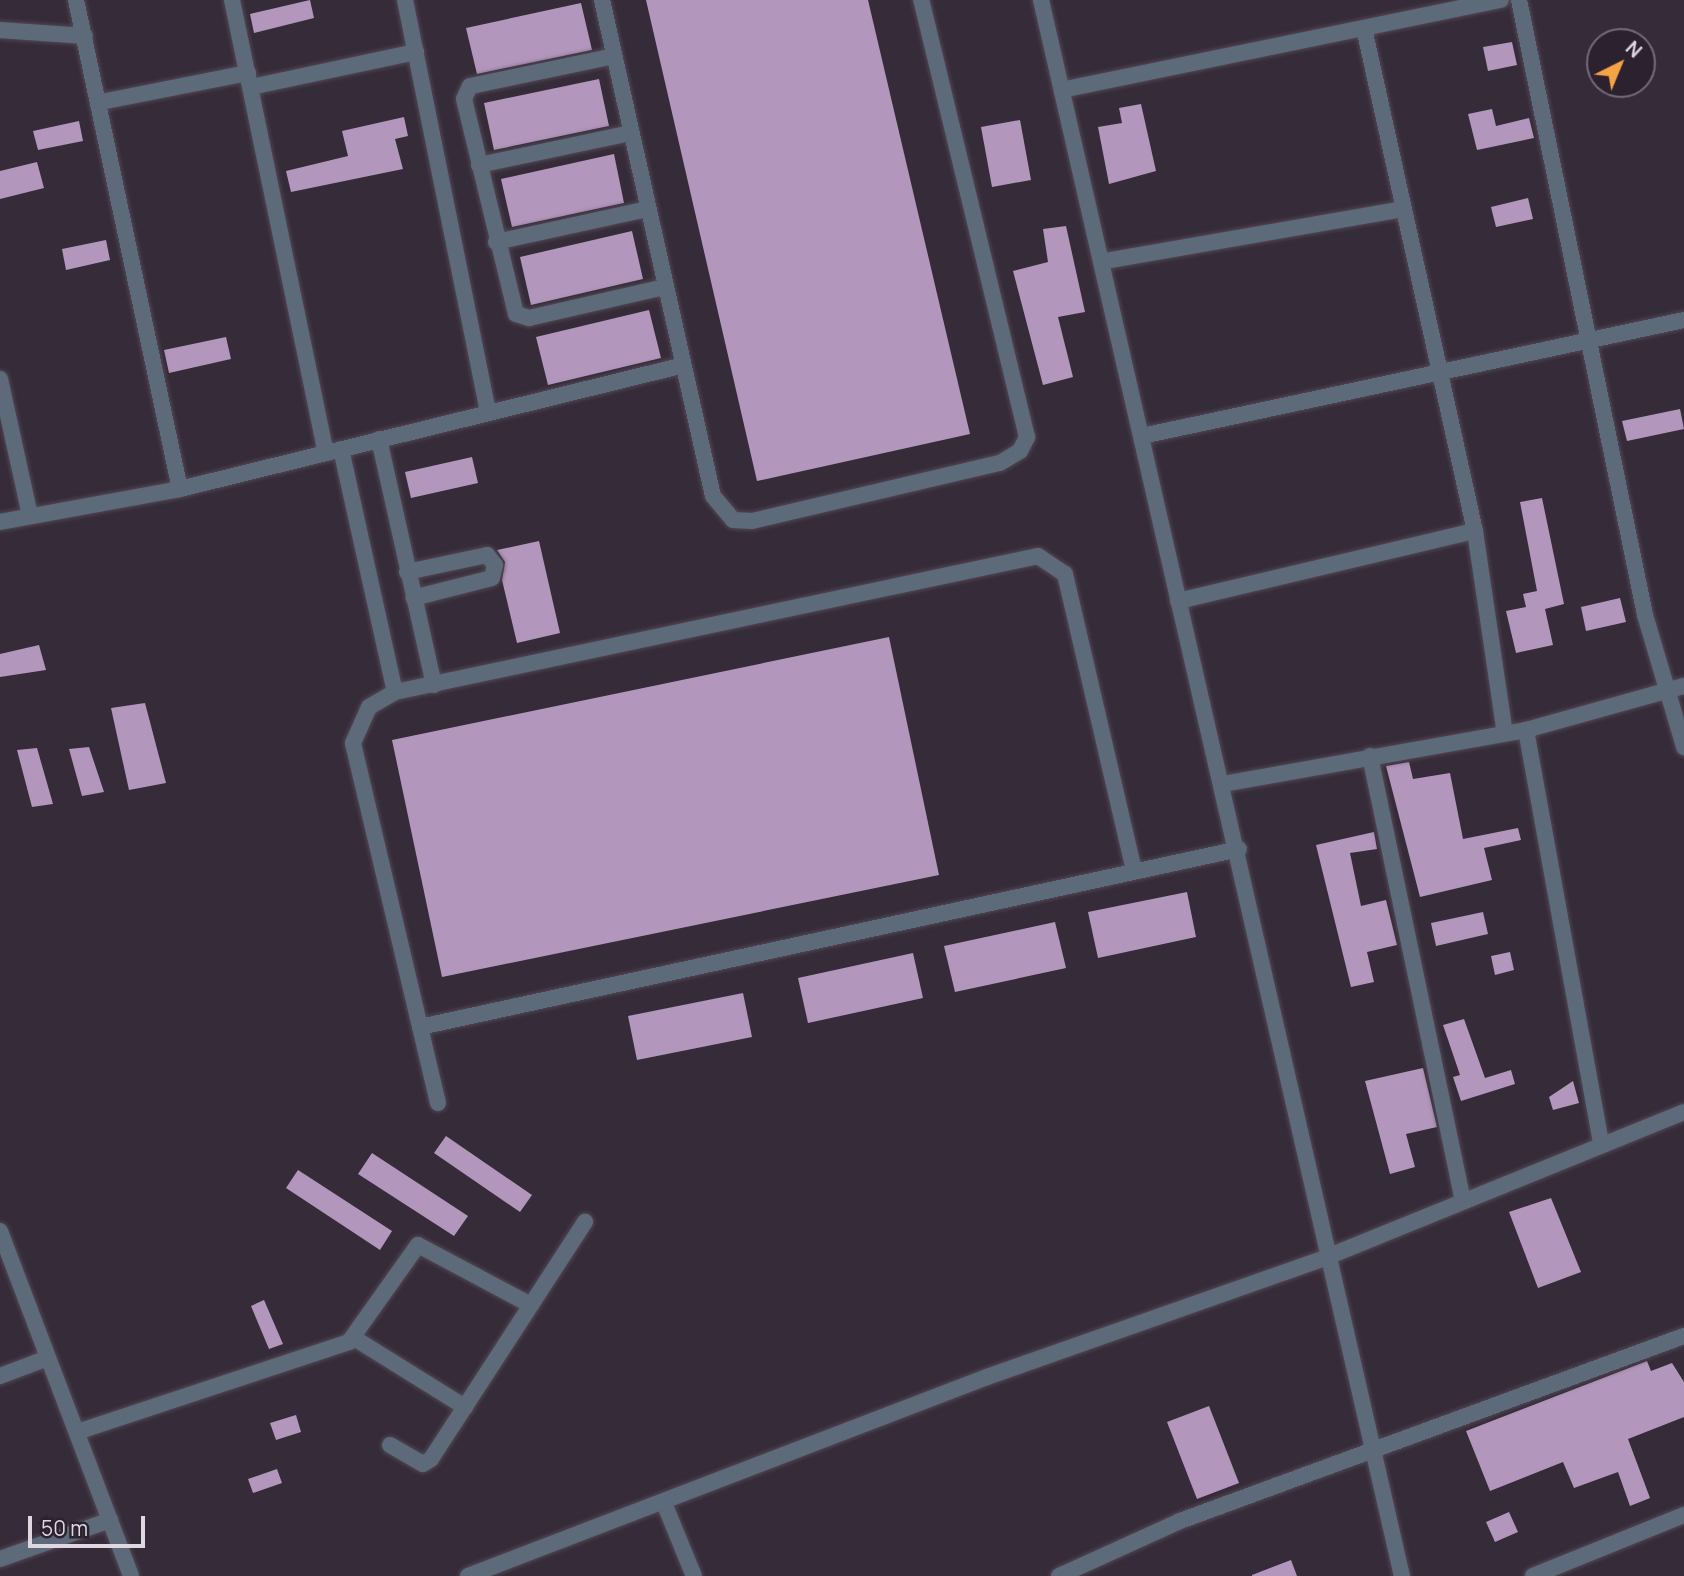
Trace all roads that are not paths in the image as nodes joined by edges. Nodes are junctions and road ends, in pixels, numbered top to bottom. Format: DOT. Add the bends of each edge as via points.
graph roads {
  1 [pos="76,0"];
  2 [pos="232,0"];
  3 [pos="405,0"];
  4 [pos="602,0"];
  5 [pos="921,0"];
  6 [pos="1041,0"];
  7 [pos="1501,0"];
  8 [pos="1519,0"];
  9 [pos="1364,28"];
  10 [pos="0,30"];
  11 [pos="85,36"];
  12 [pos="416,52"];
  13 [pos="614,56"];
  14 [pos="249,80"];
  15 [pos="1066,89"];
  16 [pos="101,102"];
  17 [pos="631,133"];
  18 [pos="479,164"];
  19 [pos="647,209"];
  20 [pos="1404,209"];
  21 [pos="496,242"];
  22 [pos="1105,261"];
  23 [pos="664,287"];
  24 [pos="1684,320"];
  25 [pos="1590,339"];
  26 [pos="680,366"];
  27 [pos="1439,370"];
  28 [pos="0,379"];
  29 [pos="488,412"];
  30 [pos="1142,436"];
  31 [pos="379,439"];
  32 [pos="333,451"];
  33 [pos="180,489"];
  34 [pos="30,515"];
  35 [pos="0,522"];
  36 [pos="1475,531"];
  37 [pos="407,572"];
  38 [pos="413,598"];
  39 [pos="1178,601"];
  40 [pos="433,685"];
  41 [pos="1677,689"];
  42 [pos="395,692"];
  43 [pos="1526,730"];
  44 [pos="1505,733"];
  45 [pos="1684,747"];
  46 [pos="1370,756"];
  47 [pos="1223,785"];
  48 [pos="1239,849"];
  49 [pos="1134,870"];
  50 [pos="420,1027"];
  51 [pos="438,1103"];
  52 [pos="1684,1112"];
  53 [pos="1601,1144"];
  54 [pos="1462,1201"];
  55 [pos="585,1223"];
  56 [pos="0,1231"];
  57 [pos="1327,1257"];
  58 [pos="531,1305"];
  59 [pos="1684,1336"];
  60 [pos="354,1338"];
  61 [pos="48,1358"];
  62 [pos="0,1376"];
  63 [pos="465,1407"];
  64 [pos="77,1432"];
  65 [pos="390,1445"];
  66 [pos="1371,1452"];
  67 [pos="664,1503"];
  68 [pos="1684,1515"];
  69 [pos="110,1520"];
  70 [pos="0,1559"];
  71 [pos="131,1576"];
  72 [pos="468,1576"];
  73 [pos="694,1576"];
  74 [pos="1059,1576"];
  75 [pos="1402,1576"];
  76 [pos="1533,1576"];
  1 -- 11 [label="street"];
  2 -- 14 [label="street"];
  3 -- 12 [label="street"];
  4 -- 13 [label="street"];
  5 -- 26 [label="street" via="1027,437 1020,452 1000,463 752,521 733,520 713,496"];
  6 -- 15 [label="street"];
  7 -- 9 [label="street"];
  8 -- 25 [label="street"];
  9 -- 15 [label="street"];
  9 -- 20 [label="street"];
  10 -- 11 [label="street"];
  11 -- 16 [label="street"];
  12 -- 14 [label="street"];
  12 -- 29 [label="street"];
  13 -- 17 [label="street"];
  13 -- 18 [label="street" via="470,86 464,99"];
  14 -- 16 [label="street"];
  14 -- 32 [label="street"];
  15 -- 22 [label="street"];
  16 -- 33 [label="street"];
  17 -- 18 [label="street"];
  17 -- 19 [label="street"];
  18 -- 21 [label="street"];
  19 -- 21 [label="street"];
  19 -- 23 [label="street"];
  20 -- 22 [label="street"];
  20 -- 27 [label="street"];
  21 -- 23 [label="street" via="509,304 528,318"];
  22 -- 30 [label="street"];
  23 -- 26 [label="street"];
  24 -- 25 [label="street"];
  25 -- 27 [label="street"];
  25 -- 41 [label="street" via="1645,615"];
  26 -- 29 [label="street"];
  27 -- 30 [label="street"];
  27 -- 36 [label="street"];
  28 -- 34 [label="street"];
  29 -- 31 [label="street"];
  30 -- 39 [label="street"];
  31 -- 32 [label="street"];
  31 -- 37 [label="street"];
  32 -- 33 [label="street"];
  32 -- 42 [label="street"];
  33 -- 34 [label="street"];
  34 -- 35 [label="street"];
  36 -- 39 [label="street"];
  36 -- 44 [label="street"];
  37 -- 38 [label="street"];
  37 -- 38 [label="street" via="487,555 495,565 492,578"];
  38 -- 40 [label="street"];
  39 -- 47 [label="street"];
  40 -- 42 [label="street"];
  40 -- 49 [label="street" via="1038,556 1065,574"];
  41 -- 43 [label="street"];
  41 -- 45 [label="street"];
  42 -- 50 [label="street" via="369,707 353,743"];
  43 -- 44 [label="street"];
  43 -- 53 [label="street"];
  44 -- 46 [label="street"];
  46 -- 47 [label="street"];
  46 -- 54 [label="street"];
  47 -- 48 [label="street"];
  48 -- 49 [label="street"];
  48 -- 57 [label="street"];
  49 -- 50 [label="street"];
  50 -- 51 [label="street"];
  52 -- 53 [label="street"];
  53 -- 54 [label="street"];
  54 -- 57 [label="street"];
  55 -- 58 [label="street"];
  56 -- 61 [label="street"];
  57 -- 66 [label="street"];
  57 -- 67 [label="street" via="987,1377"];
  58 -- 60 [label="street" via="418,1245"];
  58 -- 63 [label="street"];
  59 -- 66 [label="street"];
  60 -- 63 [label="street"];
  60 -- 64 [label="street"];
  61 -- 62 [label="street"];
  61 -- 64 [label="street"];
  63 -- 65 [label="street" via="428,1463"];
  64 -- 69 [label="street"];
  66 -- 74 [label="street" via="1180,1521"];
  66 -- 75 [label="street"];
  67 -- 72 [label="street"];
  67 -- 73 [label="street"];
  68 -- 76 [label="street"];
  69 -- 70 [label="street"];
  69 -- 71 [label="street"];
}
